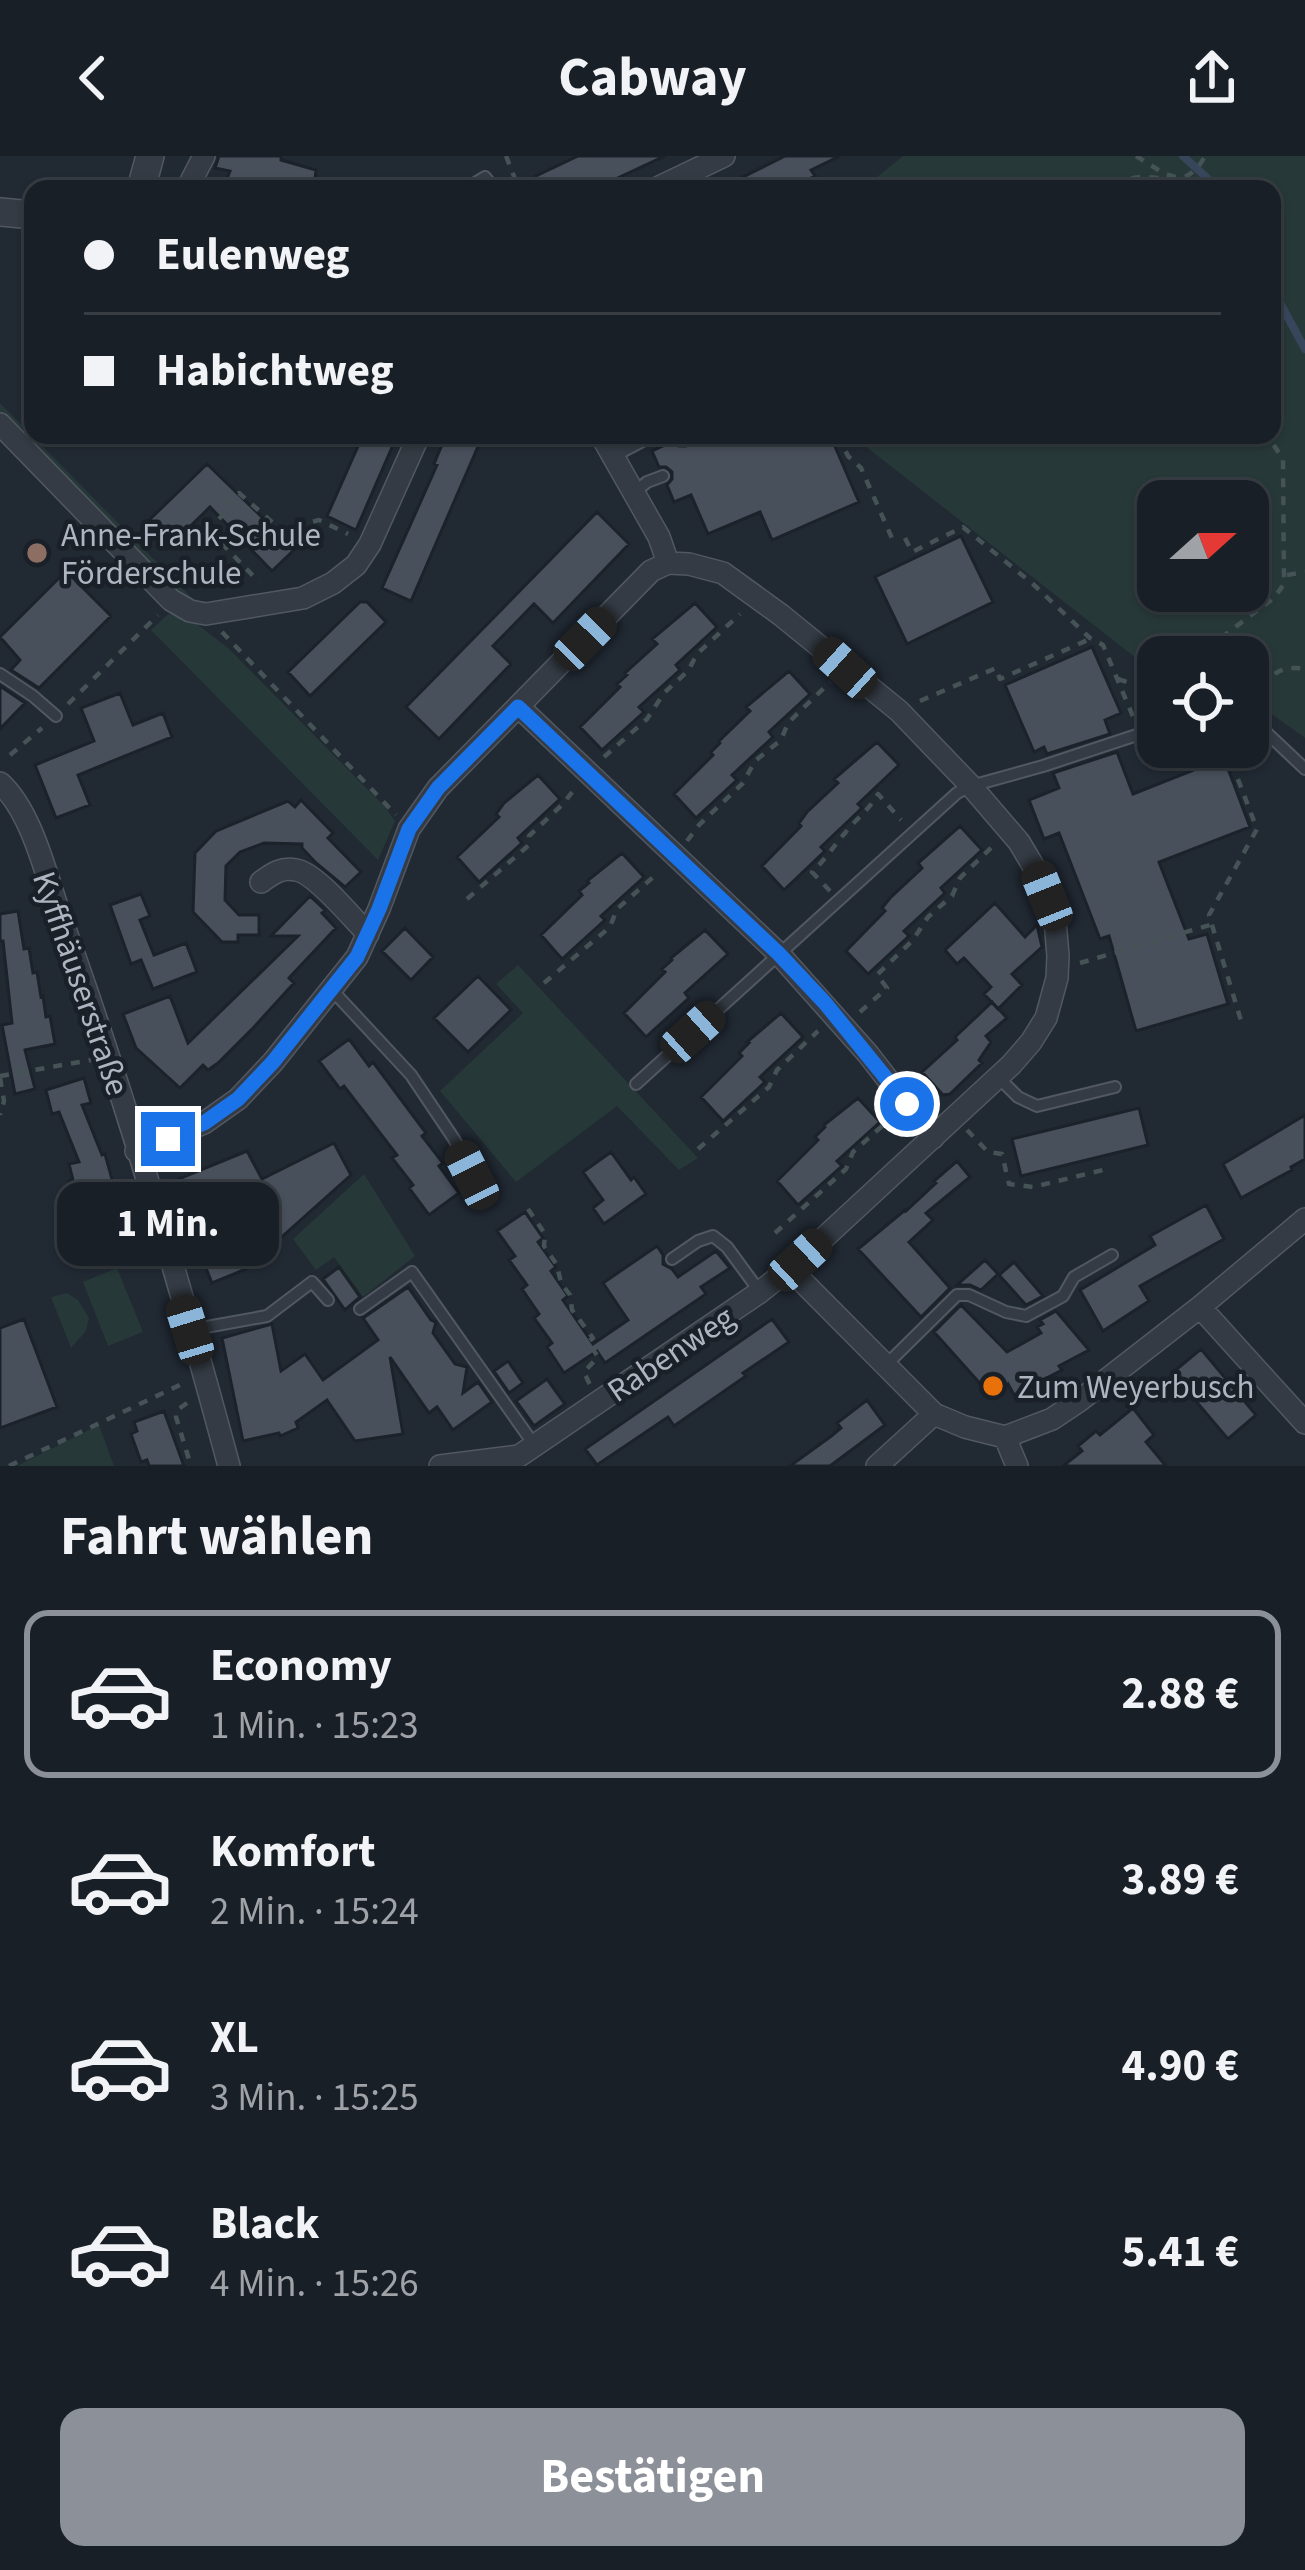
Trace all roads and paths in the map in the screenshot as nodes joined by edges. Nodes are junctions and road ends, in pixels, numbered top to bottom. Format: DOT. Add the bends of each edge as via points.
graph roads {
  1 [pos="724,156"];
  2 [pos="1136,156"];
  3 [pos="1205,156"];
  4 [pos="1181,178"];
  5 [pos="674,180"];
  6 [pos="1124,180"];
  7 [pos="0,424"];
  8 [pos="415,444"];
  9 [pos="606,444"];
  10 [pos="637,444"];
  11 [pos="842,444"];
  12 [pos="1273,444"];
  13 [pos="613,457"];
  14 [pos="663,476"];
  15 [pos="634,493"];
  16 [pos="208,530"];
  17 [pos="905,538"];
  18 [pos="193,544"];
  19 [pos="370,544"];
  20 [pos="895,545"];
  21 [pos="246,556"];
  22 [pos="240,562"];
  23 [pos="668,563"];
  24 [pos="1305,572"];
  25 [pos="1284,576"];
  26 [pos="758,598"];
  27 [pos="171,600"];
  28 [pos="268,604"];
  29 [pos="206,614"];
  30 [pos="1225,636"];
  31 [pos="1090,638"];
  32 [pos="845,668"];
  33 [pos="1305,669"];
  34 [pos="0,674"];
  35 [pos="1269,677"];
  36 [pos="1118,679"];
  37 [pos="1137,685"];
  38 [pos="518,707"];
  39 [pos="898,711"];
  40 [pos="56,716"];
  41 [pos="1137,724"];
  42 [pos="1269,734"];
  43 [pos="1137,735"];
  44 [pos="10,755"];
  45 [pos="1235,768"];
  46 [pos="1305,769"];
  47 [pos="587,773"];
  48 [pos="0,783"];
  49 [pos="971,785"];
  50 [pos="563,804"];
  51 [pos="409,829"];
  52 [pos="1010,830"];
  53 [pos="913,832"];
  54 [pos="676,857"];
  55 [pos="261,882"];
  56 [pos="467,899"];
  57 [pos="838,900"];
  58 [pos="1210,925"];
  59 [pos="368,934"];
  60 [pos="779,954"];
  61 [pos="1058,969"];
  62 [pos="544,983"];
  63 [pos="332,990"];
  64 [pos="840,1021"];
  65 [pos="1242,1024"];
  66 [pos="108,1056"];
  67 [pos="0,1077"];
  68 [pos="998,1077"];
  69 [pos="636,1084"];
  70 [pos="1115,1087"];
  71 [pos="907,1104"];
  72 [pos="0,1115"];
  73 [pos="955,1117"];
  74 [pos="933,1138"];
  75 [pos="698,1149"];
  76 [pos="136,1151"];
  77 [pos="1111,1168"];
  78 [pos="472,1175"];
  79 [pos="528,1209"];
  80 [pos="1305,1219"];
  81 [pos="776,1233"];
  82 [pos="1112,1255"];
  83 [pos="672,1259"];
  84 [pos="790,1269"];
  85 [pos="760,1292"];
  86 [pos="328,1300"];
  87 [pos="1200,1307"];
  88 [pos="360,1310"];
  89 [pos="190,1330"];
  90 [pos="886,1365"];
  91 [pos="203,1373"];
  92 [pos="598,1401"];
  93 [pos="934,1414"];
  94 [pos="176,1418"];
  95 [pos="1305,1423"];
  96 [pos="1005,1437"];
  97 [pos="526,1456"];
  98 [pos="9,1466"];
  99 [pos="191,1466"];
  100 [pos="229,1466"];
  101 [pos="448,1466"];
  102 [pos="878,1466"];
  103 [pos="1017,1466"];
  1 -- 5 [label="street"];
  2 -- 4 [label="path"];
  3 -- 4 [label="path"];
  4 -- 6 [label="path"];
  7 -- 27 [label="street"];
  8 -- 19 [label="street"];
  9 -- 13 [label="street"];
  10 -- 13 [label="lane"];
  11 -- 20 [label="path"];
  12 -- 25 [label="path" via="1283,458"];
  13 -- 15 [label="street"];
  14 -- 15 [label="lane"];
  15 -- 23 [label="street"];
  16 -- 18 [label="path"];
  16 -- 19 [label="path" via="239,494 280,530 319,520"];
  16 -- 22 [label="path"];
  17 -- 31 [label="path" via="912,552 963,526"];
  19 -- 28 [label="street" via="333,583"];
  21 -- 22 [label="path"];
  22 -- 28 [label="path" via="264,587"];
  23 -- 26 [label="street, Rabenweg" via="723,573"];
  23 -- 38 [label="street" via="651,571"];
  24 -- 25 [label="path"];
  25 -- 30 [label="path" via="1274,598"];
  26 -- 32 [label="street, Rabenweg"];
  26 -- 47 [label="path"];
  27 -- 29 [label="street"];
  27 -- 40 [label="path"];
  28 -- 29 [label="street"];
  29 -- 51 [label="path"];
  31 -- 36 [label="path" via="1103,645"];
  31 -- 39 [label="path" via="1000,679 996,668"];
  32 -- 39 [label="street, Rabenweg"];
  32 -- 54 [label="path"];
  33 -- 35 [label="path"];
  34 -- 40 [label="lane"];
  36 -- 37 [label="path"];
  36 -- 41 [label="path"];
  38 -- 47 [label="street"];
  38 -- 51 [label="street"];
  39 -- 49 [label="street, Rabenweg"];
  40 -- 44 [label="path"];
  42 -- 46 [label="lane"];
  43 -- 49 [label="lane"];
  45 -- 58 [label="path" via="1257,830"];
  47 -- 54 [label="street"];
  48 -- 66 [label="street, Kyffhäuserstraße" via="33,839"];
  49 -- 52 [label="street, Rabenweg"];
  49 -- 53 [label="lane"];
  50 -- 56 [label="path"];
  51 -- 59 [label="street"];
  52 -- 61 [label="street, Rabenweg" via="1047,896"];
  52 -- 64 [label="path" via="877,975 887,988"];
  53 -- 57 [label="lane"];
  53 -- 57 [label="path" via="878,794 812,872"];
  54 -- 60 [label="street"];
  54 -- 62 [label="path"];
  55 -- 59 [label="street" via="292,868 307,874"];
  57 -- 60 [label="lane"];
  58 -- 61 [label="path"];
  58 -- 65 [label="path"];
  59 -- 63 [label="street"];
  60 -- 64 [label="street"];
  60 -- 69 [label="lane"];
  61 -- 68 [label="street, Rabenweg" via="1046,1018"];
  63 -- 76 [label="street" via="238,1099"];
  63 -- 78 [label="lane" via="411,1075"];
  64 -- 71 [label="street"];
  64 -- 75 [label="path"];
  66 -- 67 [label="path"];
  66 -- 76 [label="street, Kyffhäuserstraße"];
  67 -- 72 [label="path"];
  68 -- 70 [label="lane" via="1037,1106"];
  68 -- 73 [label="street, Rabenweg"];
  71 -- 74 [label="street"];
  71 -- 81 [label="path"];
  73 -- 74 [label="street, Rabenweg"];
  73 -- 77 [label="path" via="988,1152 1002,1154 1010,1184 1033,1187"];
  74 -- 84 [label="street, Rabenweg"];
  76 -- 89 [label="street, Kyffhäuserstraße"];
  79 -- 92 [label="path" via="592,1338 598,1357 584,1372"];
  80 -- 87 [label="street"];
  82 -- 90 [label="lane" via="1026,1316 957,1295"];
  83 -- 85 [label="lane" via="713,1236"];
  84 -- 85 [label="street, Rabenweg"];
  84 -- 90 [label="street"];
  85 -- 92 [label="street, Rabenweg"];
  86 -- 89 [label="lane" via="312,1282 267,1316"];
  87 -- 95 [label="street"];
  87 -- 96 [label="street" via="1066,1410"];
  88 -- 97 [label="lane" via="412,1272"];
  89 -- 91 [label="street, Kyffhäuserstraße"];
  90 -- 93 [label="street"];
  91 -- 98 [label="path"];
  91 -- 100 [label="street, Kyffhäuserstraße"];
  92 -- 97 [label="street, Rabenweg"];
  93 -- 96 [label="street"];
  93 -- 102 [label="street"];
  94 -- 99 [label="path"];
  96 -- 103 [label="street"];
  97 -- 101 [label="street, Rabenweg"];
}
